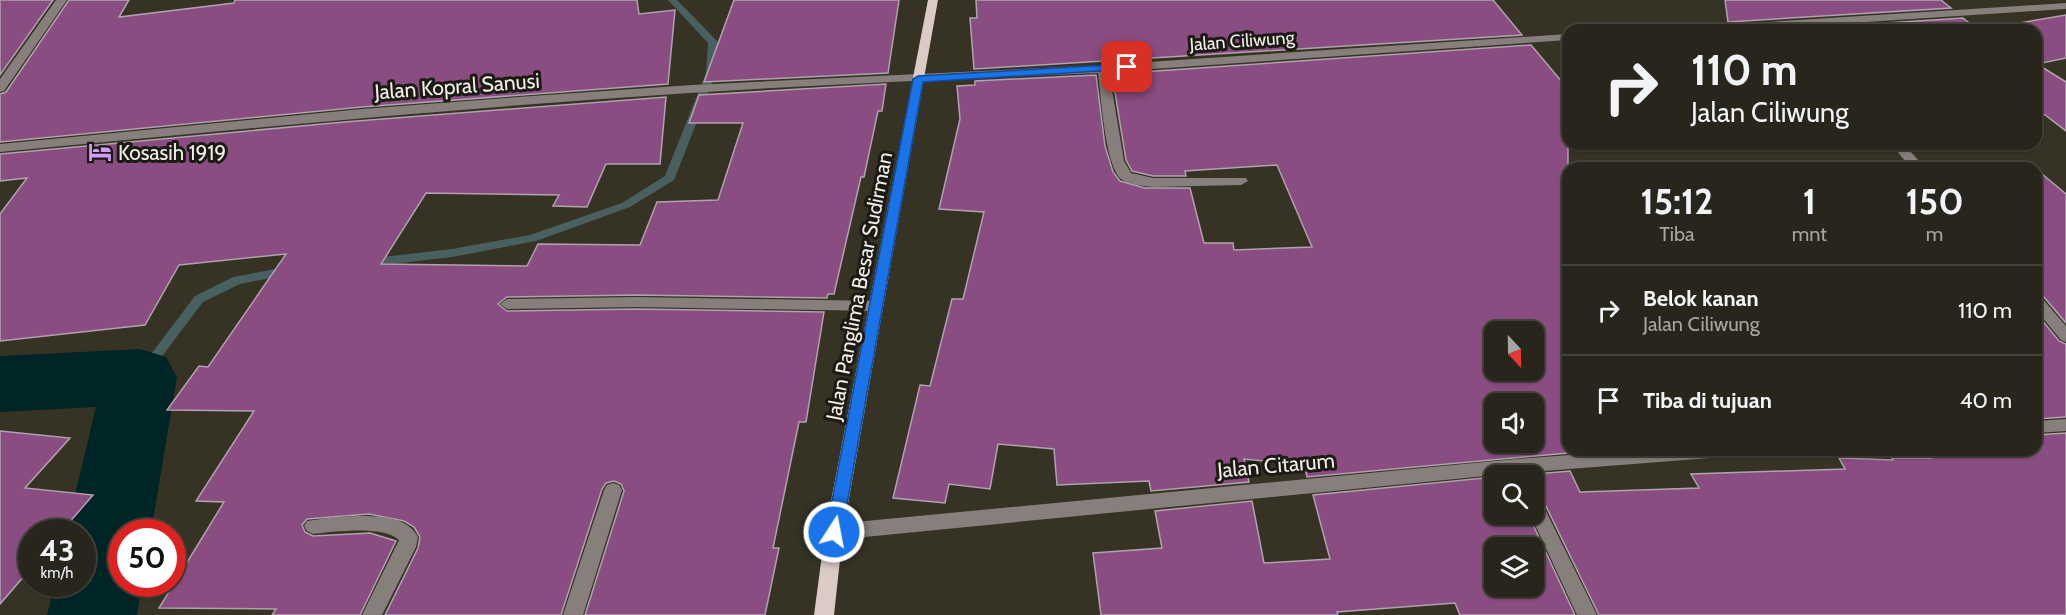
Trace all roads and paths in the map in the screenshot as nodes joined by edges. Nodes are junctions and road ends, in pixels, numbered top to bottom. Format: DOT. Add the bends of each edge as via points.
graph roads {
  1 [pos="62,0"];
  2 [pos="933,0"];
  3 [pos="2066,6"];
  4 [pos="1834,24"];
  5 [pos="1562,38"];
  6 [pos="1103,69"];
  7 [pos="918,79"];
  8 [pos="0,88"];
  9 [pos="0,147"];
  10 [pos="1902,150"];
  11 [pos="1913,162"];
  12 [pos="1241,181"];
  13 [pos="507,304"];
  14 [pos="876,306"];
  15 [pos="2042,308"];
  16 [pos="2066,336"];
  17 [pos="2066,425"];
  18 [pos="2042,427"];
  19 [pos="1664,456"];
  20 [pos="1544,468"];
  21 [pos="1484,474"];
  22 [pos="613,490"];
  23 [pos="1544,525"];
  24 [pos="313,526"];
  25 [pos="834,532"];
  26 [pos="372,615"];
  27 [pos="573,615"];
  28 [pos="824,615"];
  29 [pos="1587,615"];
  1 -- 8 [label="street"];
  2 -- 7 [label="main road, Jalan Panglima Besar Sudirman"];
  3 -- 4 [label="street"];
  5 -- 6 [label="street, Jalan Ciliwung"];
  6 -- 7 [label="street, Jalan Ciliwung"];
  6 -- 12 [label="street" via="1120,170 1128,178 1165,182"];
  7 -- 9 [label="street, Jalan Kopral Sanusi" via="693,89 362,113"];
  7 -- 14 [label="main road, Jalan Panglima Besar Sudirman"];
  10 -- 11 [label="street"];
  13 -- 14 [label="street"];
  14 -- 25 [label="main road, Jalan Panglima Besar Sudirman"];
  15 -- 16 [label="street"];
  17 -- 18 [label="street"];
  19 -- 20 [label="street, Jalan Citarum"];
  21 -- 25 [label="street, Jalan Citarum"];
  22 -- 27 [label="street"];
  23 -- 29 [label="street"];
  24 -- 26 [label="street" via="379,525 402,529 409,537"];
  25 -- 28 [label="main road, Jalan Panglima Besar Sudirman"];
}
